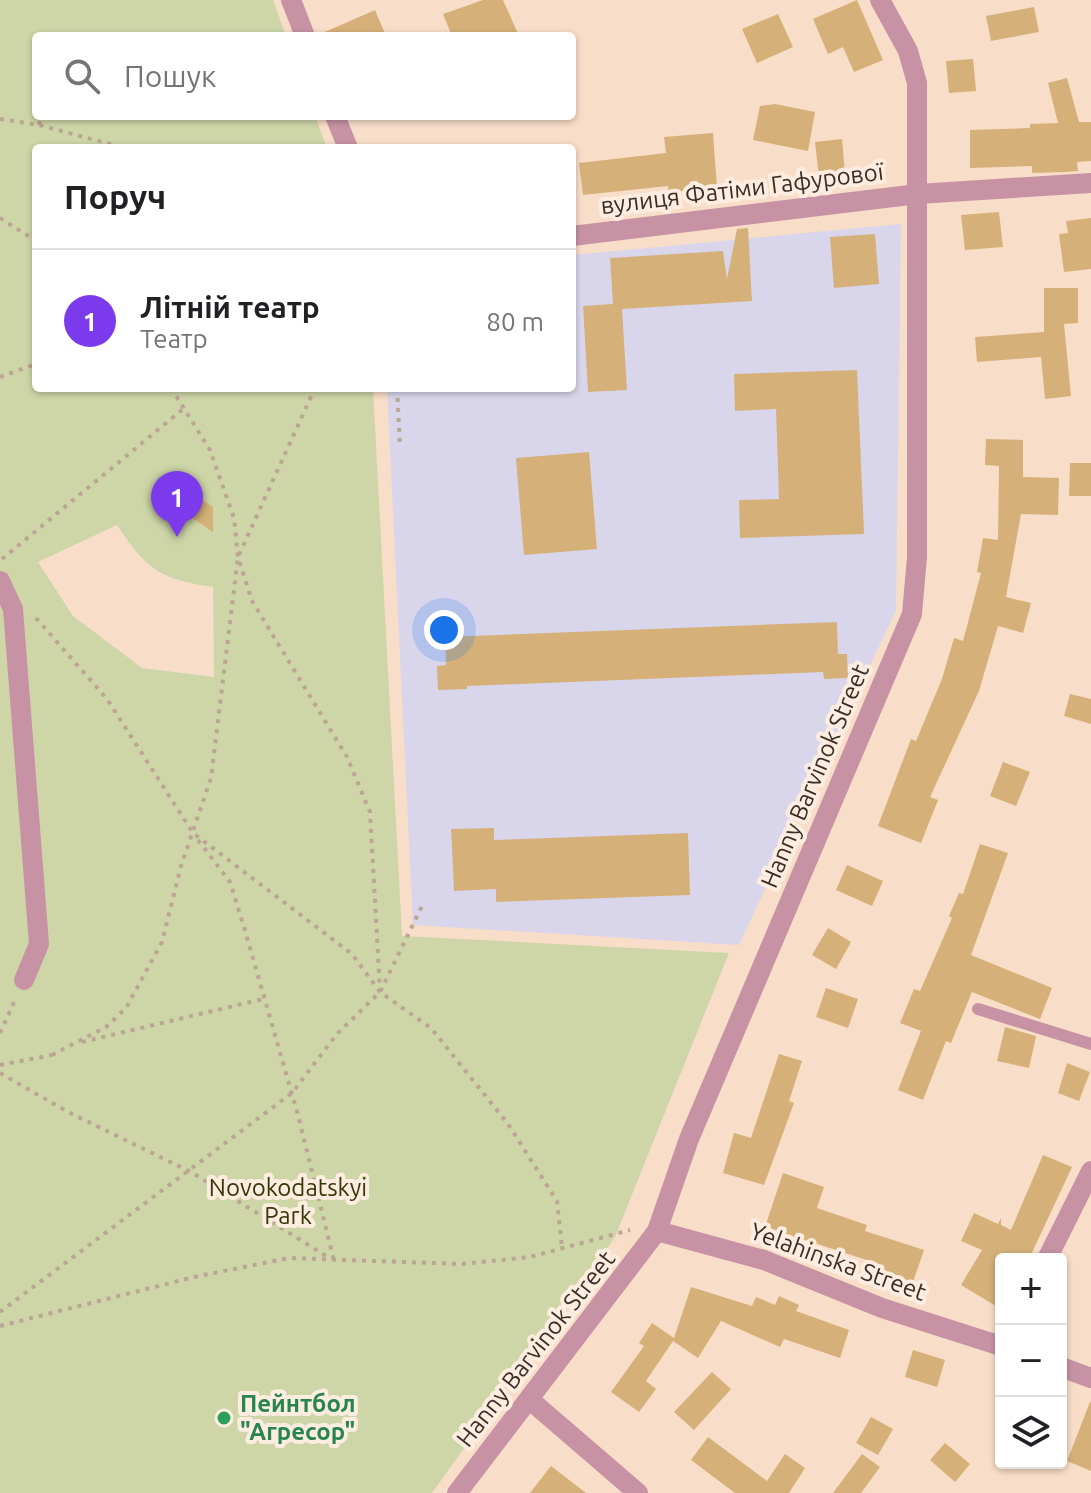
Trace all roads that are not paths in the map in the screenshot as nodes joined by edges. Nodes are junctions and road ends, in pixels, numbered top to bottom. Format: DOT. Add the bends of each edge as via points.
graph roads {
  1 [pos="291,0"];
  2 [pos="880,0"];
  3 [pos="303,32"];
  4 [pos="337,120"];
  5 [pos="346,144"];
  6 [pos="1091,183"];
  7 [pos="918,194"];
  8 [pos="576,236"];
  9 [pos="0,581"];
  10 [pos="24,980"];
  11 [pos="978,1009"];
  12 [pos="1091,1044"];
  13 [pos="1091,1171"];
  14 [pos="657,1231"];
  15 [pos="1050,1253"];
  16 [pos="995,1344"];
  17 [pos="1067,1369"];
  18 [pos="1091,1378"];
  19 [pos="530,1400"];
  20 [pos="457,1493"];
  21 [pos="638,1493"];
  1 -- 3 [label="street"];
  2 -- 7 [label="street, Hanny Barvinok Street" via="908,51 917,83"];
  4 -- 5 [label="street"];
  6 -- 7 [label="street, вулиця Фатіми Гафурової"];
  7 -- 8 [label="street, вулиця Фатіми Гафурової"];
  7 -- 14 [label="street, Hanny Barvinok Street" via="917,557 912,614 689,1139"];
  9 -- 10 [label="street" via="13,609 39,944"];
  11 -- 12 [label="lane"];
  13 -- 15 [label="street"];
  14 -- 16 [label="street, Yelahinska Street" via="764,1260 882,1308"];
  14 -- 19 [label="street, Hanny Barvinok Street"];
  17 -- 18 [label="street"];
  19 -- 20 [label="street, Hanny Barvinok Street"];
  19 -- 21 [label="street"];
}
